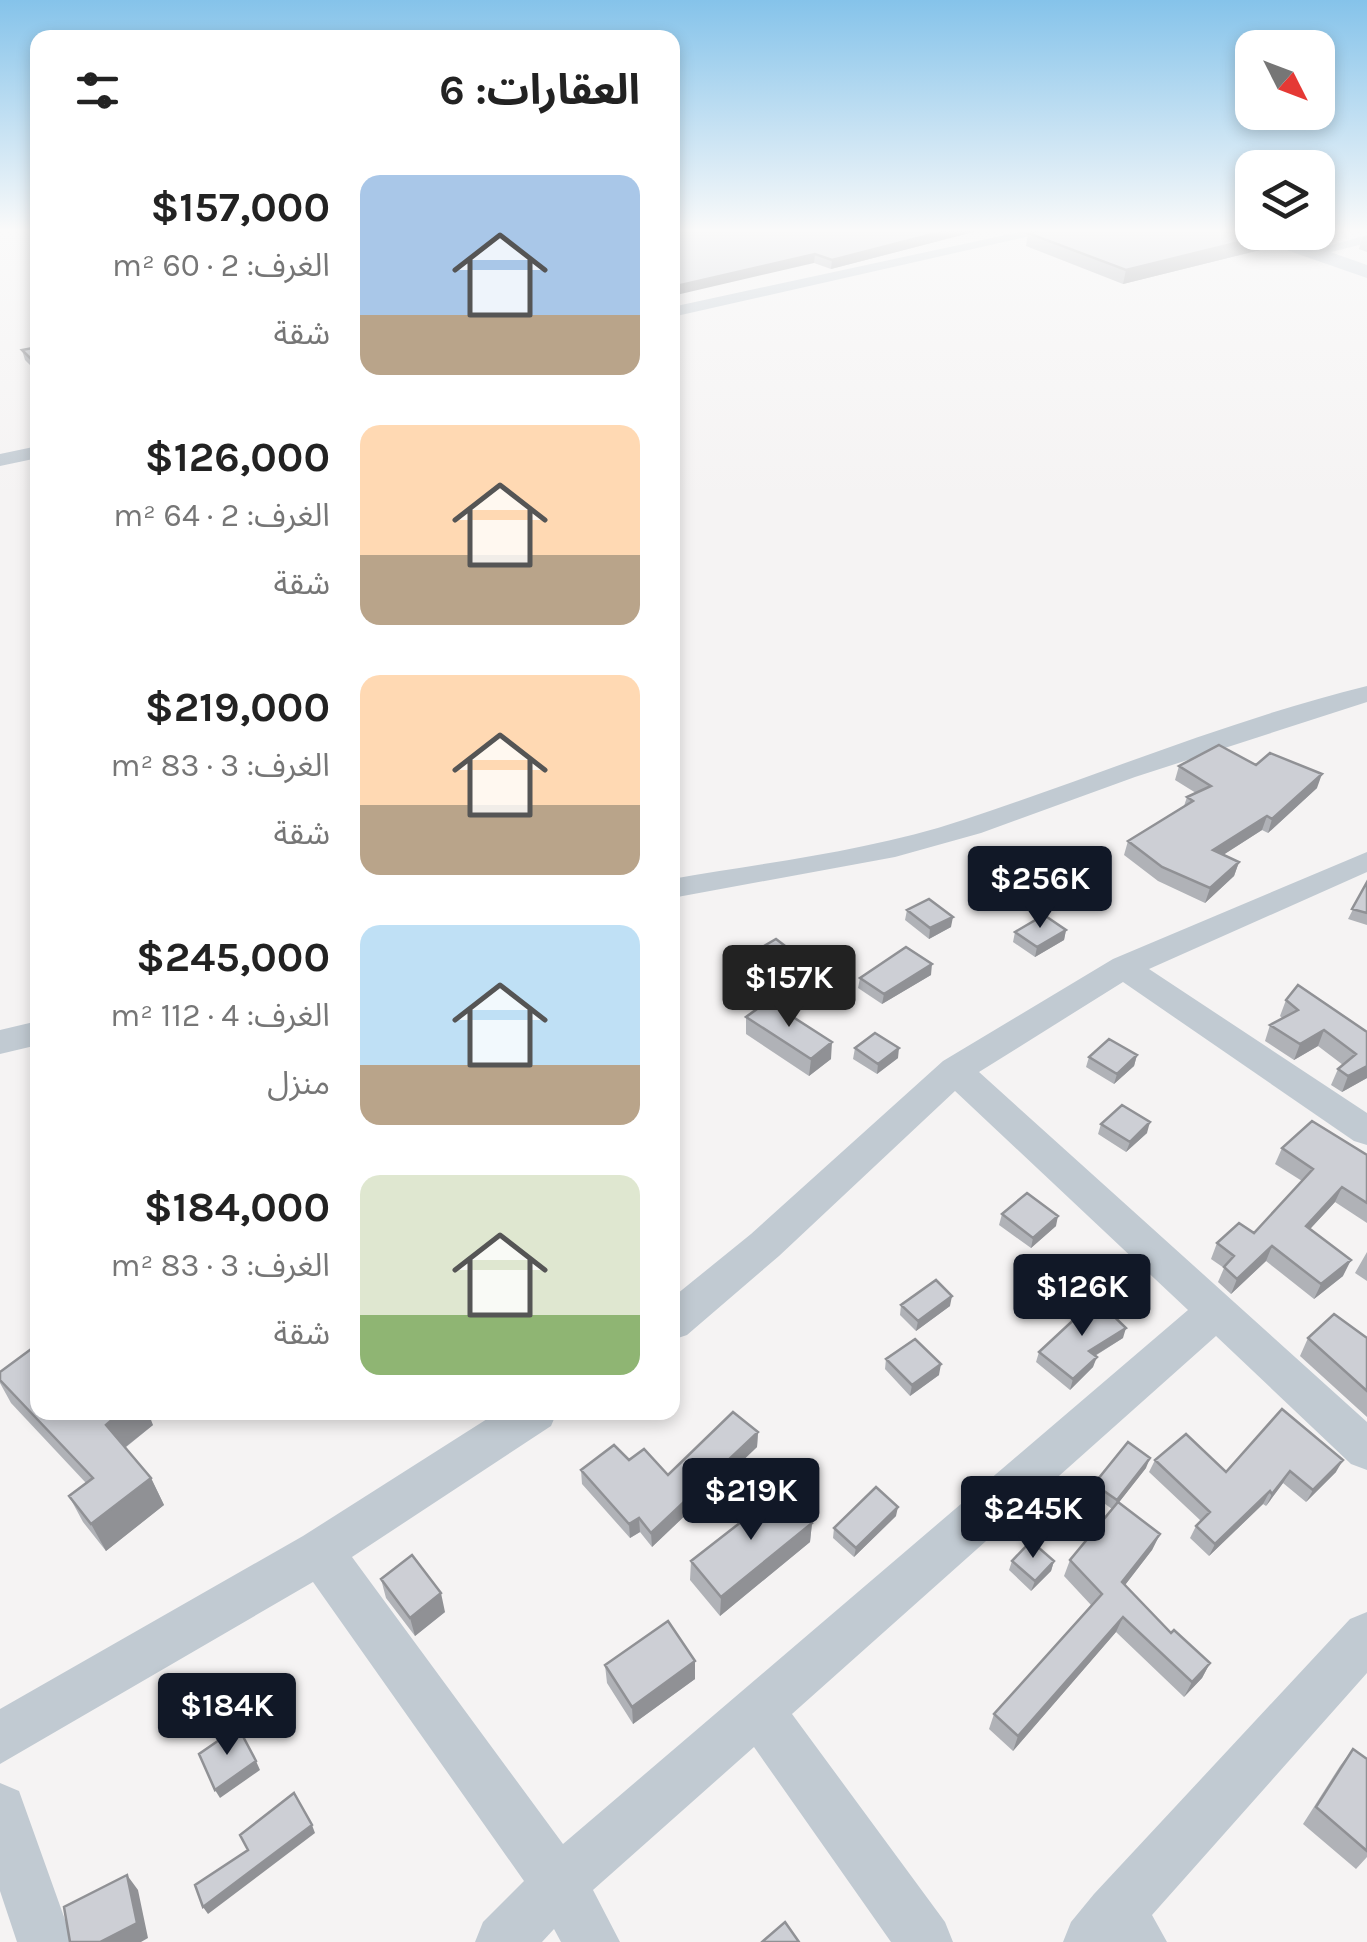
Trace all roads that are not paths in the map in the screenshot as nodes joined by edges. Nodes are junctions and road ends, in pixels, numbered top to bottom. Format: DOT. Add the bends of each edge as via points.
graph roads {
  1 [pos="30,454"];
  2 [pos="0,460"];
  3 [pos="1367,694"];
  4 [pos="1367,860"];
  5 [pos="680,887"];
  6 [pos="1124,967"];
  7 [pos="30,1035"];
  8 [pos="0,1042"];
  9 [pos="954,1070"];
  10 [pos="1367,1132"];
  11 [pos="1216,1311"];
  12 [pos="680,1316"];
  13 [pos="524,1420"];
  14 [pos="1367,1450"];
  15 [pos="320,1552"];
  16 [pos="1367,1636"];
  17 [pos="758,1710"];
  18 [pos="0,1738"];
  19 [pos="0,1810"];
  20 [pos="560,1884"];
  21 [pos="1115,1933"];
  22 [pos="45,1942"];
  23 [pos="502,1942"];
  24 [pos="592,1942"];
  25 [pos="925,1942"];
  1 -- 2 [label="street"];
  3 -- 5 [label="street" via="914,843"];
  4 -- 6 [label="street"];
  6 -- 9 [label="street"];
  6 -- 10 [label="street"];
  7 -- 8 [label="street"];
  9 -- 11 [label="street"];
  9 -- 12 [label="street"];
  11 -- 14 [label="street"];
  11 -- 17 [label="street"];
  13 -- 15 [label="street"];
  15 -- 18 [label="street"];
  15 -- 20 [label="street"];
  16 -- 21 [label="street"];
  17 -- 20 [label="street"];
  17 -- 25 [label="street"];
  19 -- 22 [label="street"];
  20 -- 23 [label="street"];
  20 -- 24 [label="street"];
}
